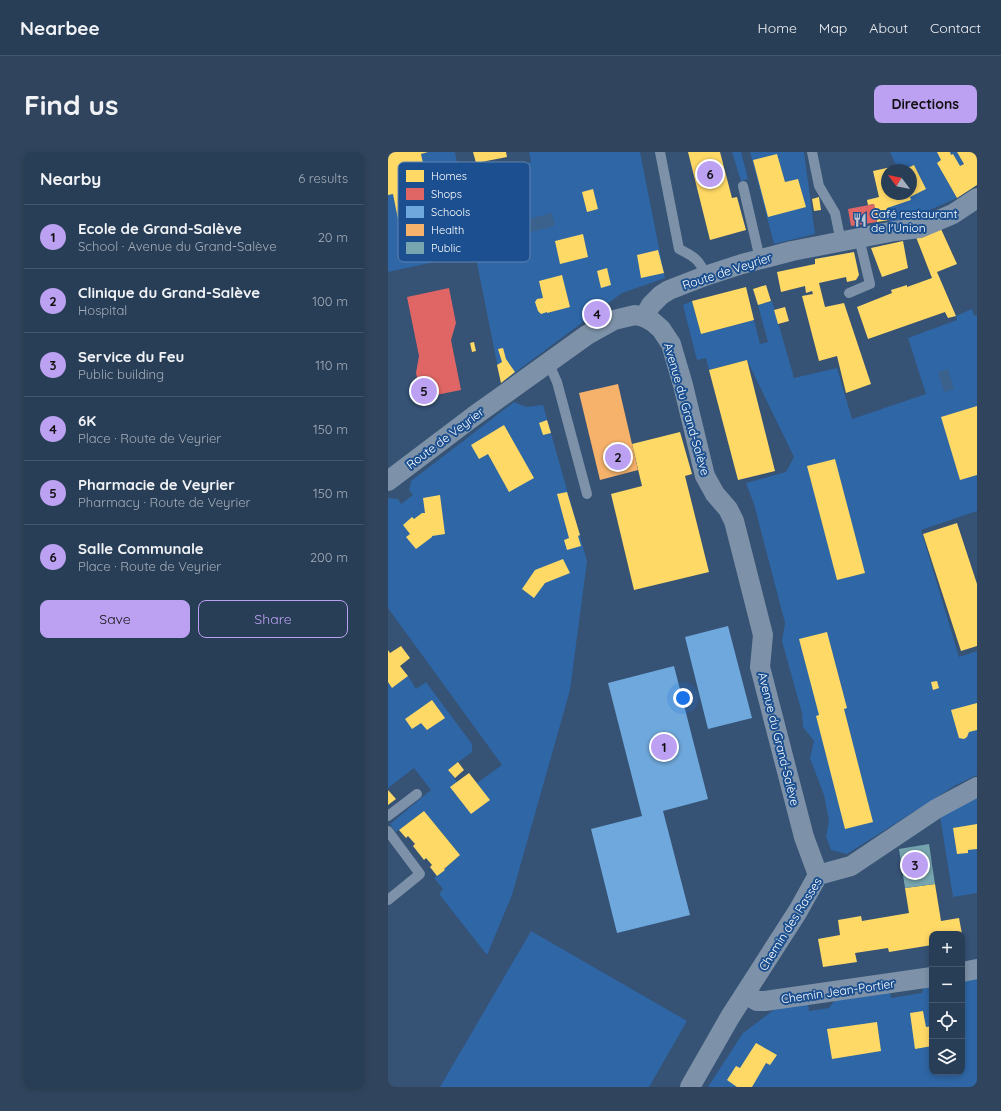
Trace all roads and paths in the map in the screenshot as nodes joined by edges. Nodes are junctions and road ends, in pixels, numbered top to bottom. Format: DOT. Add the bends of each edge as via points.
graph roads {
  1 [pos="660,152"];
  2 [pos="812,152"];
  3 [pos="743,186"];
  4 [pos="977,198"];
  5 [pos="850,240"];
  6 [pos="760,259"];
  7 [pos="705,276"];
  8 [pos="848,293"];
  9 [pos="644,317"];
  10 [pos="548,362"];
  11 [pos="388,481"];
  12 [pos="586,494"];
  13 [pos="977,787"];
  14 [pos="417,794"];
  15 [pos="388,816"];
  16 [pos="388,831"];
  17 [pos="818,875"];
  18 [pos="388,900"];
  19 [pos="977,970"];
  20 [pos="965,972"];
  21 [pos="929,977"];
  22 [pos="746,994"];
  23 [pos="690,1087"];
  1 -- 7 [label="lane" via="679,250 693,256 703,266"];
  2 -- 5 [label="lane" via="819,186"];
  3 -- 6 [label="lane"];
  4 -- 5 [label="street, Route de Veyrier" via="953,214 927,225"];
  5 -- 6 [label="street, Route de Veyrier"];
  5 -- 8 [label="lane" via="870,284"];
  6 -- 7 [label="street, Route de Veyrier"];
  7 -- 9 [label="street, Route de Veyrier" via="661,295"];
  9 -- 10 [label="street, Route de Veyrier" via="614,320"];
  9 -- 17 [label="street, Avenue du Grand-Salève" via="660,329 671,344 705,476 734,522 763,635 760,667 804,837"];
  10 -- 11 [label="street, Route de Veyrier"];
  10 -- 12 [label="lane" via="557,382"];
  13 -- 17 [label="street, Chemin des Rasses" via="936,809 855,864"];
  14 -- 15 [label="lane"];
  16 -- 18 [label="lane" via="420,874"];
  17 -- 22 [label="street, Chemin des Rasses"];
  19 -- 20 [label="street"];
  21 -- 22 [label="street, Chemin Jean-Portier" via="765,1002 757,1001"];
  22 -- 23 [label="street, Chemin des Rasses"];
}
